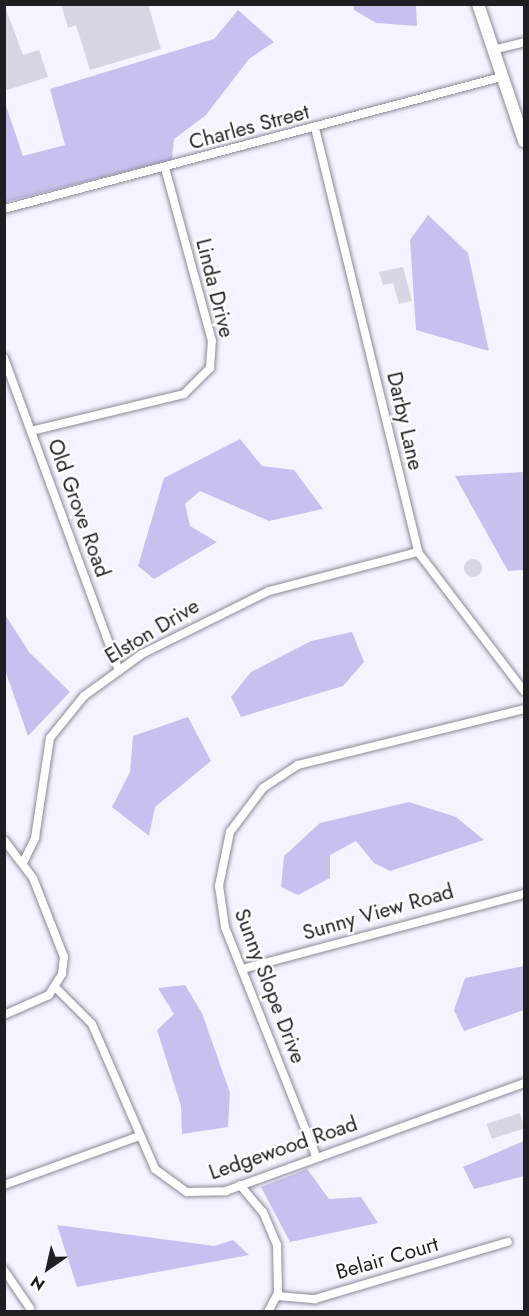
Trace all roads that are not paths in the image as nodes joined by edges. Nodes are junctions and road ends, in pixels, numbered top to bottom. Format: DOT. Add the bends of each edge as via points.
graph roads {
  1 [pos="478,4"];
  2 [pos="525,42"];
  3 [pos="493,50"];
  4 [pos="501,77"];
  5 [pos="315,128"];
  6 [pos="525,141"];
  7 [pos="165,168"];
  8 [pos="4,209"];
  9 [pos="4,358"];
  10 [pos="31,431"];
  11 [pos="418,552"];
  12 [pos="119,671"];
  13 [pos="525,691"];
  14 [pos="525,708"];
  15 [pos="4,840"];
  16 [pos="23,863"];
  17 [pos="525,894"];
  18 [pos="242,969"];
  19 [pos="55,987"];
  20 [pos="4,1015"];
  21 [pos="525,1083"];
  22 [pos="139,1136"];
  23 [pos="316,1156"];
  24 [pos="4,1185"];
  25 [pos="240,1185"];
  26 [pos="508,1242"];
  27 [pos="4,1270"];
  28 [pos="277,1296"];
  29 [pos="30,1308"];
  30 [pos="268,1311"];
  1 -- 3 [label="main road"];
  2 -- 3 [label="street"];
  3 -- 4 [label="main road"];
  4 -- 5 [label="street, Charles Street"];
  4 -- 6 [label="main road"];
  5 -- 7 [label="street, Charles Street"];
  5 -- 11 [label="street, Darby Lane"];
  7 -- 8 [label="street, Charles Street"];
  7 -- 10 [label="street, Linda Drive" via="212,341 210,368 184,393"];
  9 -- 10 [label="street, Old Grove Road"];
  10 -- 12 [label="street, Old Grove Road"];
  11 -- 12 [label="street, Elston Drive" via="270,591 204,620"];
  11 -- 13 [label="street, Darby Lane"];
  12 -- 16 [label="street, Elston Drive" via="72,705 50,738 35,838"];
  14 -- 18 [label="street, Sunny Slope Drive" via="311,760 263,788 237,820 219,872 221,914"];
  15 -- 16 [label="street"];
  16 -- 19 [label="street" via="61,946 62,974"];
  17 -- 18 [label="street, Sunny View Road"];
  18 -- 23 [label="street, Sunny Slope Drive"];
  19 -- 20 [label="street" via="39,1002"];
  19 -- 22 [label="street, Ledgewood Road" via="92,1024"];
  21 -- 23 [label="street, Ledgewood Road"];
  22 -- 24 [label="street"];
  22 -- 25 [label="street, Ledgewood Road" via="155,1169 175,1187 200,1194"];
  23 -- 25 [label="street, Ledgewood Road"];
  25 -- 28 [label="street" via="274,1234 280,1268"];
  26 -- 28 [label="street, Belair Court" via="315,1299"];
  27 -- 29 [label="street"];
  28 -- 30 [label="street"];
}
